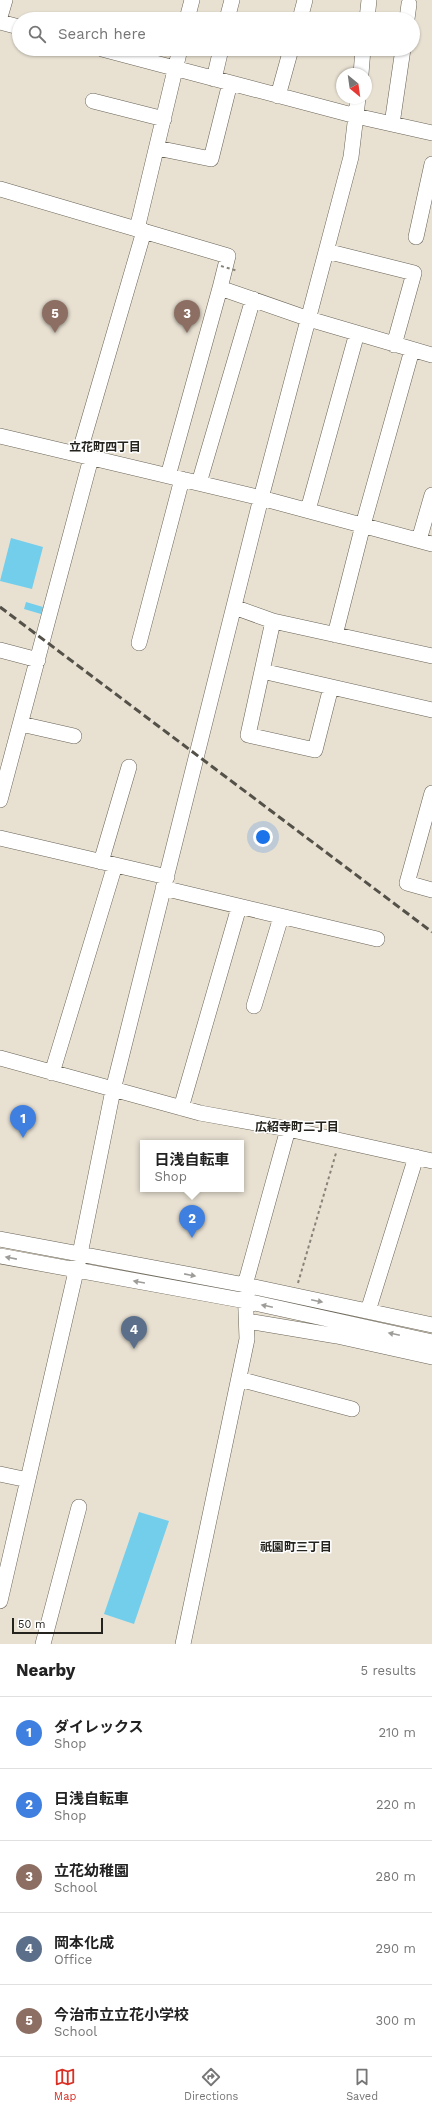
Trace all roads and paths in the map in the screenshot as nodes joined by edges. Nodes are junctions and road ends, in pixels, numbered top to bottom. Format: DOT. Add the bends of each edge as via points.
graph roads {
  1 [pos="4,0"];
  2 [pos="192,0"];
  3 [pos="232,0"];
  4 [pos="305,0"];
  5 [pos="369,0"];
  6 [pos="409,4"];
  7 [pos="189,12"];
  8 [pos="229,12"];
  9 [pos="302,12"];
  10 [pos="368,12"];
  11 [pos="408,12"];
  12 [pos="0,17"];
  13 [pos="0,22"];
  14 [pos="12,25"];
  15 [pos="128,56"];
  16 [pos="179,56"];
  17 [pos="219,56"];
  18 [pos="289,56"];
  19 [pos="362,56"];
  20 [pos="402,56"];
  21 [pos="361,68"];
  22 [pos="176,69"];
  23 [pos="214,79"];
  24 [pos="230,83"];
  25 [pos="278,96"];
  26 [pos="93,101"];
  27 [pos="357,104"];
  28 [pos="356,116"];
  29 [pos="164,119"];
  30 [pos="392,124"];
  31 [pos="432,133"];
  32 [pos="157,148"];
  33 [pos="432,164"];
  34 [pos="0,189"];
  35 [pos="141,230"];
  36 [pos="416,237"];
  37 [pos="326,251"];
  38 [pos="221,266"];
  39 [pos="238,271"];
  40 [pos="220,288"];
  41 [pos="253,299"];
  42 [pos="308,319"];
  43 [pos="357,334"];
  44 [pos="394,345"];
  45 [pos="412,350"];
  46 [pos="432,355"];
  47 [pos="0,436"];
  48 [pos="85,456"];
  49 [pos="175,478"];
  50 [pos="198,483"];
  51 [pos="432,494"];
  52 [pos="261,498"];
  53 [pos="308,510"];
  54 [pos="363,525"];
  55 [pos="426,542"];
  56 [pos="234,607"];
  57 [pos="273,621"];
  58 [pos="335,635"];
  59 [pos="139,643"];
  60 [pos="0,650"];
  61 [pos="432,656"];
  62 [pos="38,660"];
  63 [pos="262,671"];
  64 [pos="331,687"];
  65 [pos="432,710"];
  66 [pos="21,724"];
  67 [pos="74,736"];
  68 [pos="129,767"];
  69 [pos="432,793"];
  70 [pos="0,800"];
  71 [pos="427,831"];
  72 [pos="0,838"];
  73 [pos="108,863"];
  74 [pos="165,883"];
  75 [pos="432,890"];
  76 [pos="240,907"];
  77 [pos="281,917"];
  78 [pos="377,939"];
  79 [pos="254,1006"];
  80 [pos="0,1058"];
  81 [pos="52,1073"];
  82 [pos="114,1090"];
  83 [pos="180,1108"];
  84 [pos="288,1129"];
  85 [pos="340,1140"];
  86 [pos="416,1157"];
  87 [pos="432,1161"];
  88 [pos="0,1239"];
  89 [pos="80,1254"];
  90 [pos="0,1256"];
  91 [pos="75,1270"];
  92 [pos="245,1286"];
  93 [pos="294,1296"];
  94 [pos="246,1301"];
  95 [pos="368,1311"];
  96 [pos="247,1321"];
  97 [pos="432,1325"];
  98 [pos="432,1342"];
  99 [pos="432,1357"];
  100 [pos="239,1379"];
  101 [pos="352,1409"];
  102 [pos="0,1474"];
  103 [pos="28,1480"];
  104 [pos="79,1507"];
  105 [pos="0,1601"];
  106 [pos="43,1644"];
  107 [pos="183,1644"];
  1 -- 12 [label="street"];
  2 -- 7 [label="street"];
  3 -- 8 [label="street"];
  4 -- 9 [label="street"];
  5 -- 10 [label="street"];
  6 -- 11 [label="street"];
  13 -- 14 [label="street"];
  15 -- 22 [label="street"];
  16 -- 22 [label="street"];
  17 -- 23 [label="street"];
  18 -- 25 [label="street"];
  19 -- 21 [label="street"];
  20 -- 30 [label="street"];
  22 -- 23 [label="street"];
  22 -- 29 [label="street"];
  23 -- 24 [label="street"];
  24 -- 25 [label="street"];
  24 -- 32 [label="street" via="211,159"];
  25 -- 28 [label="street"];
  26 -- 29 [label="street"];
  27 -- 28 [label="street"];
  28 -- 30 [label="street"];
  28 -- 37 [label="street" via="351,157"];
  29 -- 32 [label="street"];
  30 -- 31 [label="street"];
  32 -- 35 [label="street"];
  33 -- 36 [label="street"];
  34 -- 35 [label="street"];
  35 -- 40 [label="street" via="228,256"];
  35 -- 48 [label="street"];
  37 -- 42 [label="street"];
  37 -- 44 [label="street" via="414,273"];
  38 -- 39 [label="path, bridge"];
  40 -- 41 [label="street"];
  40 -- 49 [label="street"];
  41 -- 42 [label="street"];
  41 -- 50 [label="street"];
  42 -- 43 [label="street"];
  42 -- 52 [label="street"];
  43 -- 44 [label="street"];
  43 -- 53 [label="street"];
  44 -- 45 [label="street"];
  45 -- 46 [label="street"];
  45 -- 54 [label="street"];
  47 -- 48 [label="street"];
  48 -- 49 [label="street"];
  48 -- 62 [label="street"];
  49 -- 50 [label="street"];
  49 -- 59 [label="street"];
  50 -- 52 [label="street"];
  51 -- 55 [label="street"];
  52 -- 53 [label="street"];
  52 -- 56 [label="street"];
  53 -- 54 [label="street"];
  54 -- 55 [label="street"];
  54 -- 58 [label="street"];
  56 -- 57 [label="street"];
  56 -- 74 [label="street"];
  57 -- 58 [label="street"];
  57 -- 63 [label="street"];
  58 -- 61 [label="street"];
  60 -- 62 [label="street"];
  62 -- 66 [label="street"];
  63 -- 64 [label="street"];
  63 -- 64 [label="street" via="248,735 315,750"];
  64 -- 65 [label="street"];
  66 -- 67 [label="street"];
  66 -- 70 [label="street"];
  68 -- 73 [label="street"];
  69 -- 71 [label="street"];
  71 -- 75 [label="street" via="407,883"];
  72 -- 73 [label="street"];
  73 -- 74 [label="street"];
  73 -- 81 [label="street"];
  74 -- 76 [label="street"];
  74 -- 82 [label="street"];
  76 -- 77 [label="street"];
  76 -- 83 [label="street"];
  77 -- 78 [label="street"];
  77 -- 79 [label="street"];
  80 -- 81 [label="street"];
  81 -- 82 [label="street"];
  82 -- 83 [label="street"];
  82 -- 89 [label="street"];
  83 -- 84 [label="street"];
  84 -- 85 [label="street"];
  84 -- 92 [label="street"];
  85 -- 86 [label="street"];
  85 -- 93 [label="path"];
  86 -- 87 [label="street"];
  86 -- 95 [label="street"];
  88 -- 89 [label="street"];
  89 -- 91 [label="street"];
  89 -- 92 [label="street, one-way"];
  91 -- 90 [label="street, one-way"];
  94 -- 91 [label="street, one-way"];
  91 -- 103 [label="street"];
  92 -- 93 [label="street"];
  92 -- 94 [label="street"];
  93 -- 95 [label="street, one-way"];
  94 -- 96 [label="street"];
  98 -- 94 [label="street, one-way"];
  95 -- 97 [label="street"];
  96 -- 99 [label="street" via="337,1336"];
  96 -- 100 [label="street" via="247,1339"];
  100 -- 101 [label="street"];
  100 -- 107 [label="street"];
  102 -- 103 [label="street"];
  103 -- 105 [label="street"];
  104 -- 106 [label="street"];
}
